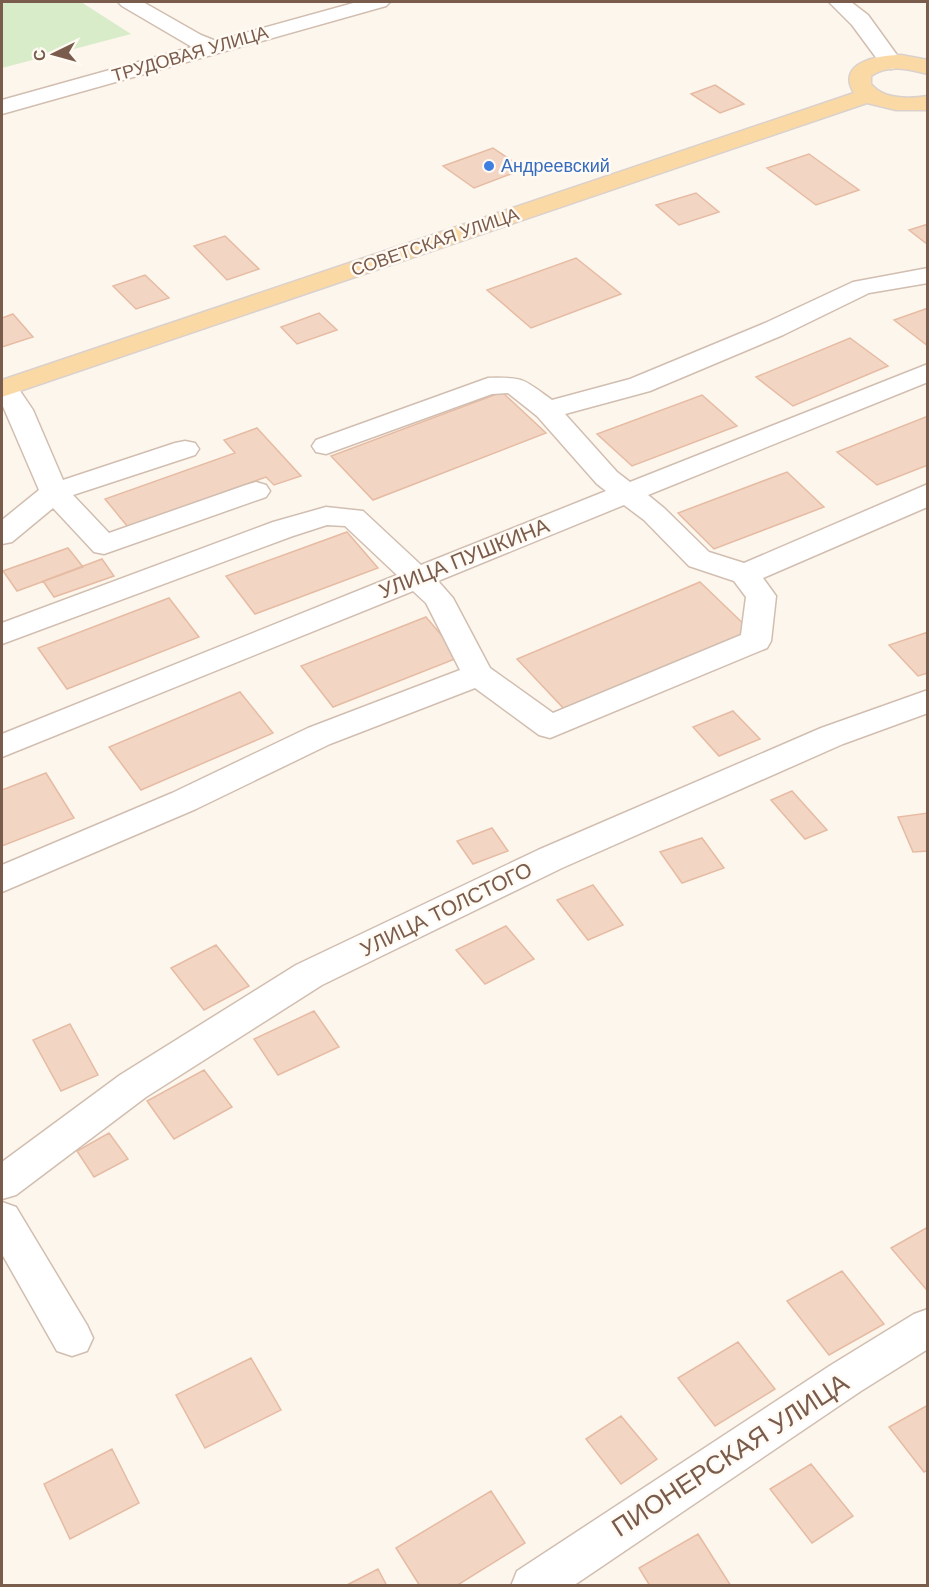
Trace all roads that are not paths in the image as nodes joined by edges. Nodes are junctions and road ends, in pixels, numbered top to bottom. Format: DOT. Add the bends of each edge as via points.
graph roads {
  1 [pos="129,2"];
  2 [pos="379,2"];
  3 [pos="839,2"];
  4 [pos="325,8"];
  5 [pos="213,47"];
  6 [pos="891,62"];
  7 [pos="927,67"];
  8 [pos="869,95"];
  9 [pos="927,103"];
  10 [pos="2,107"];
  11 [pos="927,274"];
  12 [pos="927,372"];
  13 [pos="3,388"];
  14 [pos="547,410"];
  15 [pos="326,446"];
  16 [pos="185,449"];
  17 [pos="256,491"];
  18 [pos="54,492"];
  19 [pos="626,493"];
  20 [pos="927,493"];
  21 [pos="2,535"];
  22 [pos="745,574"];
  23 [pos="417,578"];
  24 [pos="2,634"];
  25 [pos="478,675"];
  26 [pos="927,701"];
  27 [pos="2,746"];
  28 [pos="2,879"];
  29 [pos="2,1183"];
  30 [pos="2,1219"];
  31 [pos="927,1327"];
  32 [pos="72,1338"];
  33 [pos="533,1586"];
  1 -- 5 [label="street" via="193,40"];
  2 -- 4 [label="street, ТРУДОВАЯ УЛИЦА"];
  3 -- 6 [label="street" via="860,20"];
  4 -- 5 [label="street, ТРУДОВАЯ УЛИЦА"];
  5 -- 10 [label="street, ТРУДОВАЯ УЛИЦА"];
  6 -- 7 [label="main road"];
  6 -- 8 [label="main road" via="867,68 860,74 861,88"];
  8 -- 9 [label="main road" via="892,104"];
  8 -- 13 [label="main road, СОВЕТСКАЯ УЛИЦА"];
  11 -- 14 [label="street" via="862,287 640,385"];
  12 -- 19 [label="street, УЛИЦА ПУШКИНА"];
  13 -- 18 [label="street" via="20,410"];
  14 -- 15 [label="street" via="514,386 488,386"];
  14 -- 19 [label="street" via="607,478"];
  16 -- 18 [label="street"];
  17 -- 18 [label="street" via="104,545"];
  18 -- 21 [label="street"];
  19 -- 22 [label="street" via="654,514 699,559"];
  19 -- 23 [label="street, УЛИЦА ПУШКИНА"];
  20 -- 22 [label="street" via="915,502"];
  22 -- 25 [label="street" via="761,596 756,640 550,727"];
  23 -- 24 [label="street" via="353,517 326,516"];
  23 -- 25 [label="street" via="438,598"];
  23 -- 27 [label="street, УЛИЦА ПУШКИНА"];
  25 -- 28 [label="street" via="320,736 184,801"];
  26 -- 29 [label="street, УЛИЦА ТОЛСТОГО" via="832,736 561,854 309,975 133,1086"];
  30 -- 32 [label="street"];
  31 -- 33 [label="street, ПИОНЕРСКАЯ УЛИЦА"];
}
